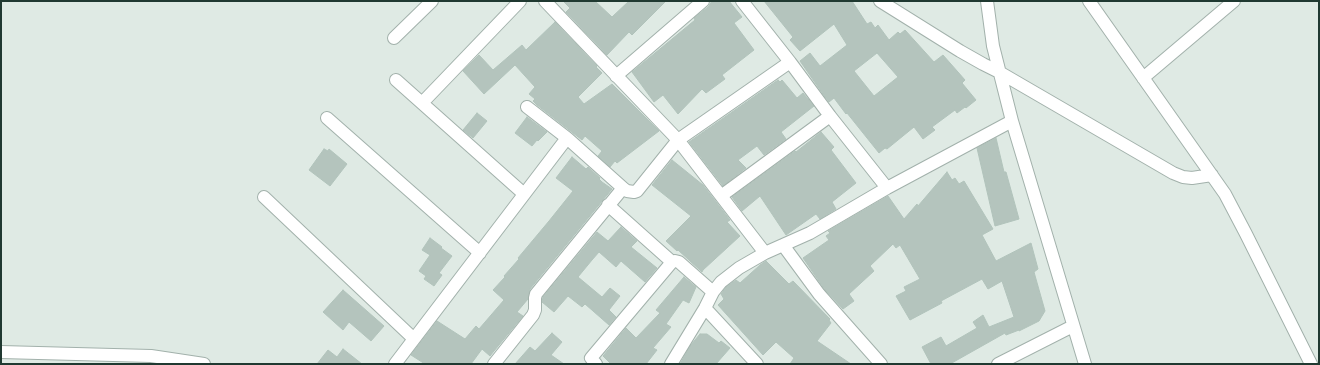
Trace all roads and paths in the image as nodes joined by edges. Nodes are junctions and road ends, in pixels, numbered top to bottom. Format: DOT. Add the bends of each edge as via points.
graph roads {
  1 [pos="432,1"];
  2 [pos="520,1"];
  3 [pos="545,1"];
  4 [pos="703,1"];
  5 [pos="742,1"];
  6 [pos="880,1"];
  7 [pos="986,1"];
  8 [pos="1089,1"];
  9 [pos="1234,1"];
  10 [pos="394,38"];
  11 [pos="790,62"];
  12 [pos="999,72"];
  13 [pos="616,76"];
  14 [pos="1143,78"];
  15 [pos="396,80"];
  16 [pos="422,103"];
  17 [pos="527,107"];
  18 [pos="830,116"];
  19 [pos="327,118"];
  20 [pos="1012,121"];
  21 [pos="568,138"];
  22 [pos="678,140"];
  23 [pos="1212,175"];
  24 [pos="623,188"];
  25 [pos="887,188"];
  26 [pos="524,194"];
  27 [pos="721,196"];
  28 [pos="264,197"];
  29 [pos="608,205"];
  30 [pos="783,245"];
  31 [pos="480,253"];
  32 [pos="764,253"];
  33 [pos="672,262"];
  34 [pos="713,292"];
  35 [pos="705,308"];
  36 [pos="1073,326"];
  37 [pos="414,339"];
  38 [pos="1,352"];
  39 [pos="204,364"];
  40 [pos="395,364"];
  41 [pos="494,364"];
  42 [pos="596,364"];
  43 [pos="671,364"];
  44 [pos="757,364"];
  45 [pos="881,364"];
  46 [pos="998,364"];
  47 [pos="1085,364"];
  48 [pos="1311,364"];
  1 -- 10 [label="street"];
  2 -- 16 [label="street"];
  3 -- 13 [label="street"];
  4 -- 13 [label="street"];
  5 -- 11 [label="street"];
  6 -- 12 [label="street" via="954,48"];
  7 -- 12 [label="street"];
  8 -- 14 [label="street"];
  9 -- 14 [label="street"];
  11 -- 18 [label="street"];
  11 -- 22 [label="street"];
  12 -- 20 [label="street"];
  12 -- 23 [label="street" via="1173,173 1192,178"];
  13 -- 22 [label="street"];
  14 -- 23 [label="street"];
  15 -- 16 [label="street"];
  16 -- 26 [label="street"];
  17 -- 21 [label="street"];
  18 -- 25 [label="street"];
  18 -- 27 [label="street"];
  19 -- 31 [label="street"];
  20 -- 25 [label="street"];
  20 -- 36 [label="street"];
  21 -- 24 [label="street"];
  21 -- 26 [label="street"];
  22 -- 24 [label="street" via="637,191 631,192"];
  22 -- 27 [label="street"];
  23 -- 48 [label="street" via="1235,211"];
  24 -- 29 [label="street"];
  25 -- 30 [label="street" via="810,233"];
  26 -- 31 [label="street"];
  27 -- 32 [label="street"];
  28 -- 37 [label="street"];
  29 -- 33 [label="street"];
  29 -- 41 [label="street" via="536,294 533,315"];
  30 -- 32 [label="street"];
  30 -- 45 [label="street" via="819,294"];
  31 -- 37 [label="street"];
  32 -- 34 [label="street" via="739,268"];
  33 -- 34 [label="street" via="679,262"];
  33 -- 42 [label="street" via="591,358"];
  34 -- 35 [label="street"];
  35 -- 43 [label="street"];
  35 -- 44 [label="street"];
  36 -- 46 [label="street"];
  36 -- 47 [label="street"];
  37 -- 40 [label="street"];
  38 -- 39 [label="street" via="151,356"];
}
